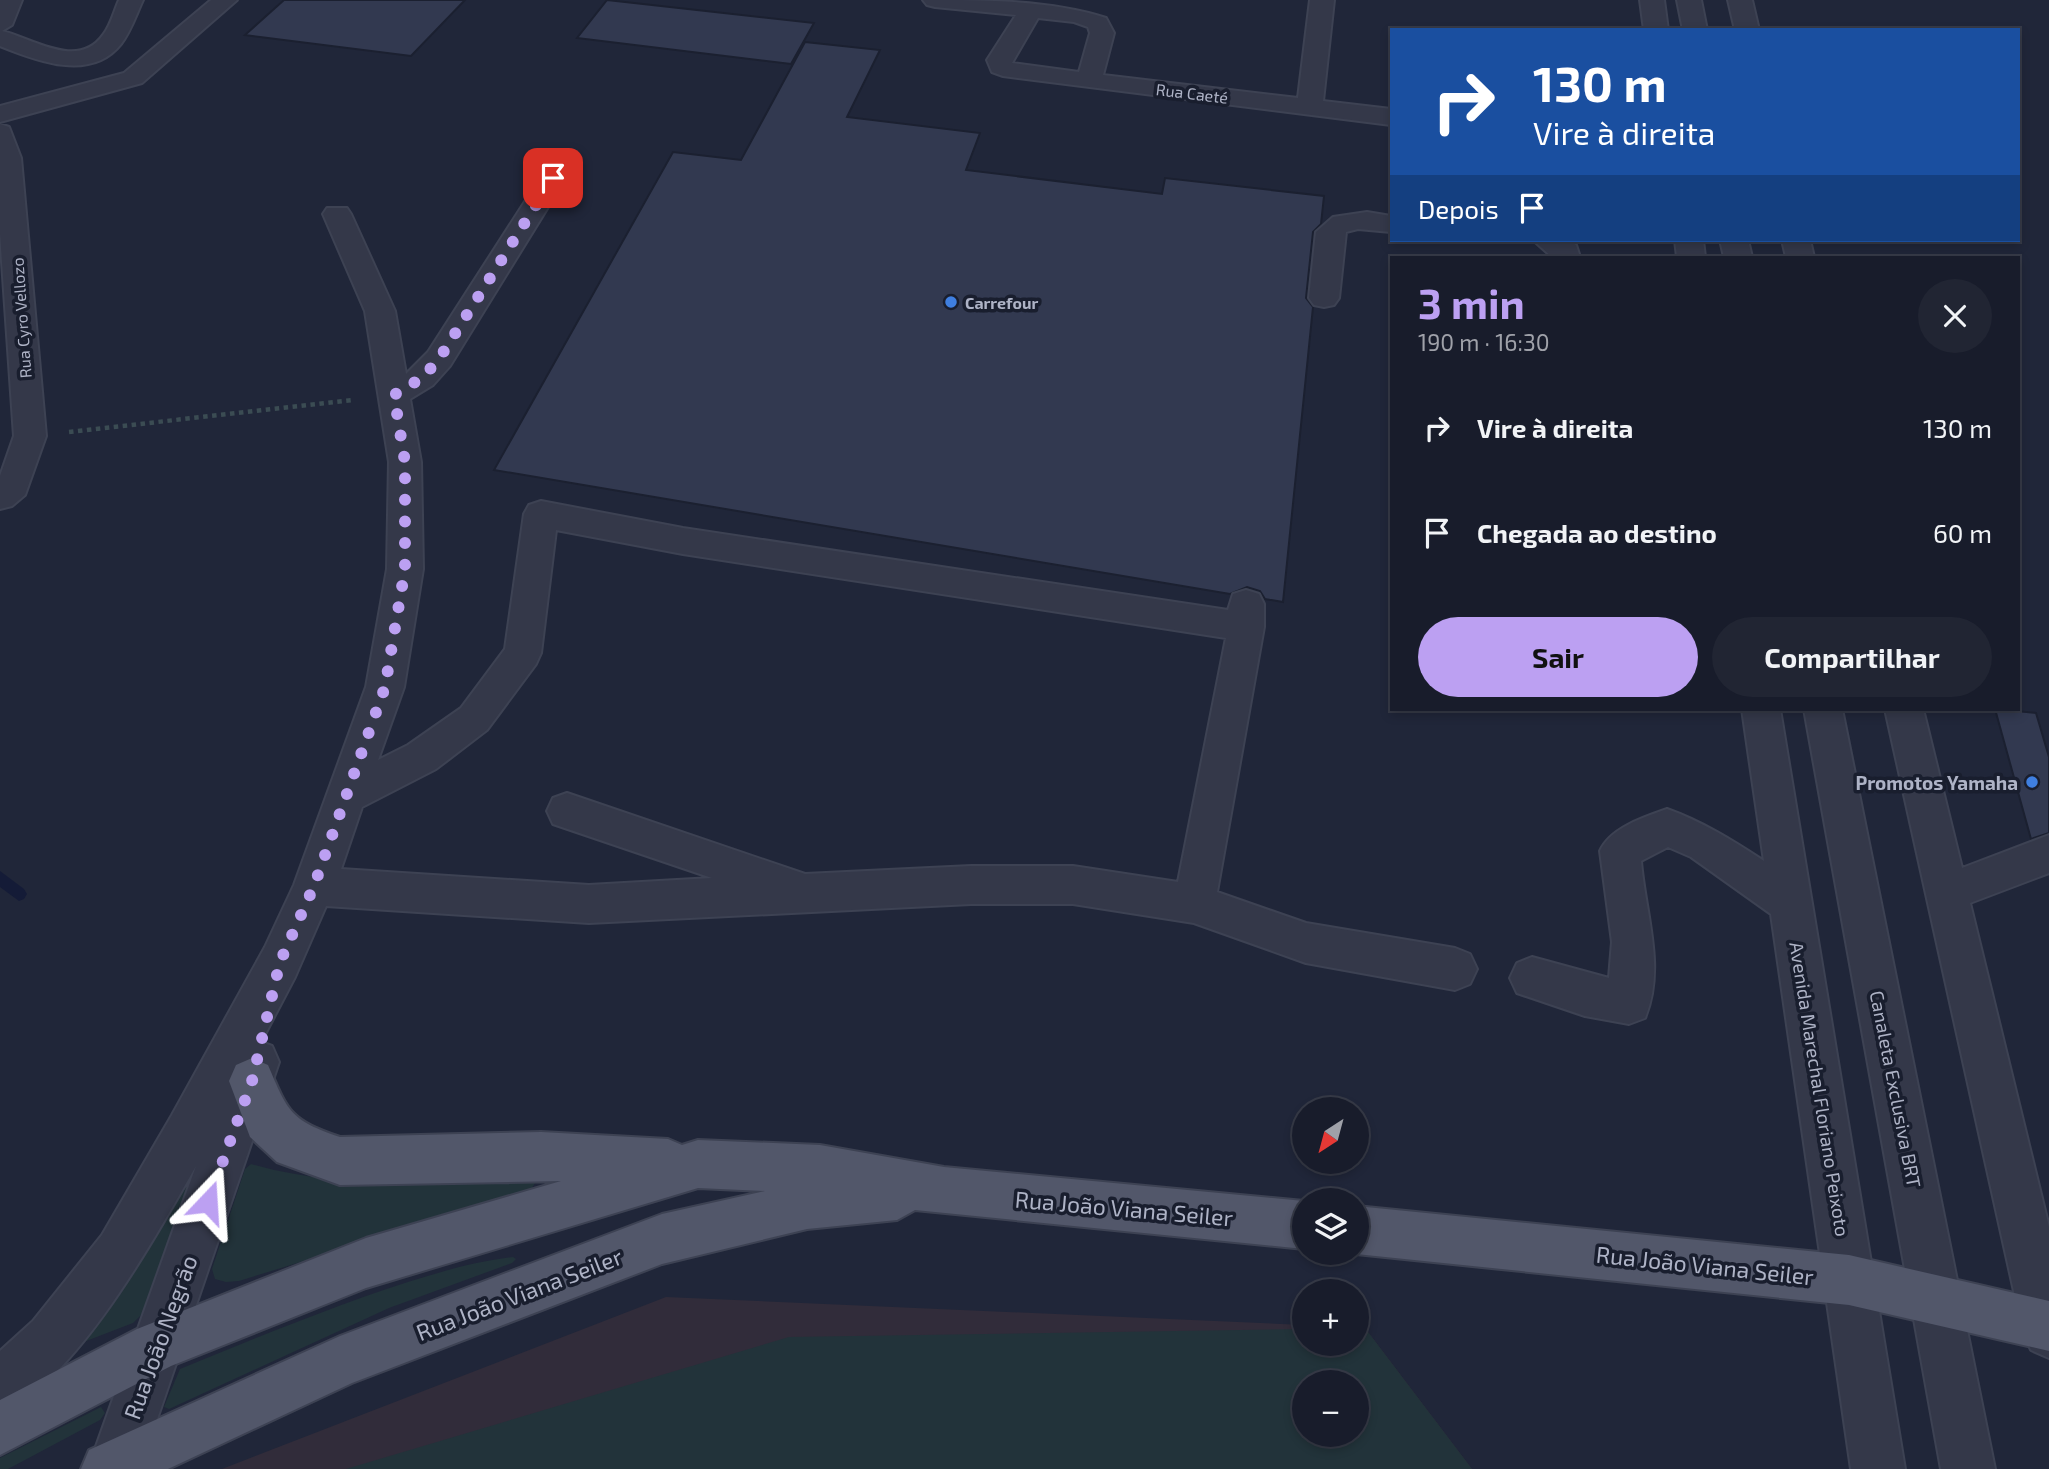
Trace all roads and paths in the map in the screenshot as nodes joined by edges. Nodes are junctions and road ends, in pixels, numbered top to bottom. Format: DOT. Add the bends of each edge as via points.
graph roads {
  1 [pos="10,0"];
  2 [pos="131,0"];
  3 [pos="225,0"];
  4 [pos="935,0"];
  5 [pos="1322,0"];
  6 [pos="1652,0"];
  7 [pos="1689,0"];
  8 [pos="1740,0"];
  9 [pos="1031,10"];
  10 [pos="0,24"];
  11 [pos="1657,28"];
  12 [pos="1695,28"];
  13 [pos="1747,28"];
  14 [pos="0,38"];
  15 [pos="1089,81"];
  16 [pos="1310,107"];
  17 [pos="0,114"];
  18 [pos="1390,117"];
  19 [pos="0,132"];
  20 [pos="553,178"];
  21 [pos="337,214"];
  22 [pos="1390,224"];
  23 [pos="1550,242"];
  24 [pos="1566,256"];
  25 [pos="1324,298"];
  26 [pos="394,395"];
  27 [pos="30,436"];
  28 [pos="0,497"];
  29 [pos="1761,711"];
  30 [pos="1824,711"];
  31 [pos="1904,711"];
  32 [pos="344,797"];
  33 [pos="567,811"];
  34 [pos="2049,854"];
  35 [pos="314,886"];
  36 [pos="808,892"];
  37 [pos="1947,893"];
  38 [pos="1194,904"];
  39 [pos="1791,904"];
  40 [pos="280,962"];
  41 [pos="1455,969"];
  42 [pos="1532,978"];
  43 [pos="252,1081"];
  44 [pos="698,1164"];
  45 [pos="944,1191"];
  46 [pos="1292,1224"];
  47 [pos="1369,1231"];
  48 [pos="1849,1280"];
  49 [pos="1936,1300"];
  50 [pos="2048,1328"];
  51 [pos="155,1347"];
  52 [pos="0,1387"];
  53 [pos="0,1427"];
  54 [pos="111,1467"];
  55 [pos="1878,1469"];
  56 [pos="1968,1469"];
  1 -- 10 [label="street"];
  2 -- 14 [label="street" via="111,41 78,58 60,60"];
  3 -- 17 [label="street" via="133,78"];
  4 -- 9 [label="street"];
  5 -- 16 [label="street"];
  6 -- 11 [label="street"];
  7 -- 12 [label="street"];
  8 -- 13 [label="street"];
  9 -- 15 [label="street" via="1079,15 1098,23 1102,33"];
  9 -- 15 [label="street, Rua Caeté" via="999,61 1001,67"];
  15 -- 16 [label="street, Rua Caeté"];
  16 -- 18 [label="street, Rua Caeté"];
  19 -- 27 [label="street, Rua Cyro Vellozo" via="8,158"];
  20 -- 26 [label="street" via="439,359 422,378"];
  21 -- 26 [label="street, Rua João Negrão" via="380,311"];
  22 -- 25 [label="street" via="1346,220 1336,224 1330,232"];
  23 -- 24 [label="street" via="1566,251"];
  26 -- 27 [label="path"];
  26 -- 32 [label="street, Rua João Negrão" via="405,462 405,569 385,687"];
  27 -- 28 [label="street, Rua Cyro Vellozo" via="13,485"];
  29 -- 39 [label="street, Avenida Marechal Floriano Peixoto"];
  30 -- 49 [label="street, Canaleta Exclusiva BRT"];
  31 -- 37 [label="street"];
  32 -- 35 [label="street, Rua João Negrão"];
  32 -- 38 [label="street" via="422,757 474,719 523,653 541,514 683,541 1051,597 1246,616"];
  33 -- 36 [label="street"];
  34 -- 37 [label="street"];
  35 -- 36 [label="street" via="589,904"];
  35 -- 40 [label="street, Rua João Negrão"];
  36 -- 38 [label="street" via="1073,885"];
  37 -- 50 [label="street"];
  38 -- 41 [label="street" via="1306,943"];
  39 -- 42 [label="street" via="1705,844 1667,827 1620,851 1633,942 1629,1003"];
  39 -- 48 [label="street, Avenida Marechal Floriano Peixoto"];
  40 -- 43 [label="street, Rua João Negrão"];
  40 -- 52 [label="street, Rua João Negrão" via="119,1252 51,1339"];
  43 -- 44 [label="main road" via="265,1121 294,1145 340,1161 541,1156"];
  43 -- 51 [label="street, Rua João Negrão"];
  44 -- 45 [label="main road, Rua João Viana Seiler" via="820,1169"];
  44 -- 51 [label="main road, Rua João Viana Seiler" via="366,1263"];
  45 -- 46 [label="main road, Rua João Viana Seiler"];
  45 -- 54 [label="main road, Rua João Viana Seiler" via="807,1205 662,1239 340,1362"];
  47 -- 48 [label="main road, Rua João Viana Seiler"];
  48 -- 49 [label="main road, Rua João Viana Seiler"];
  48 -- 55 [label="street, Avenida Marechal Floriano Peixoto"];
  49 -- 50 [label="main road, Rua João Viana Seiler"];
  49 -- 56 [label="street, Canaleta Exclusiva BRT"];
  51 -- 53 [label="main road, Rua João Viana Seiler"];
  51 -- 54 [label="street, Rua João Negrão"];
}
